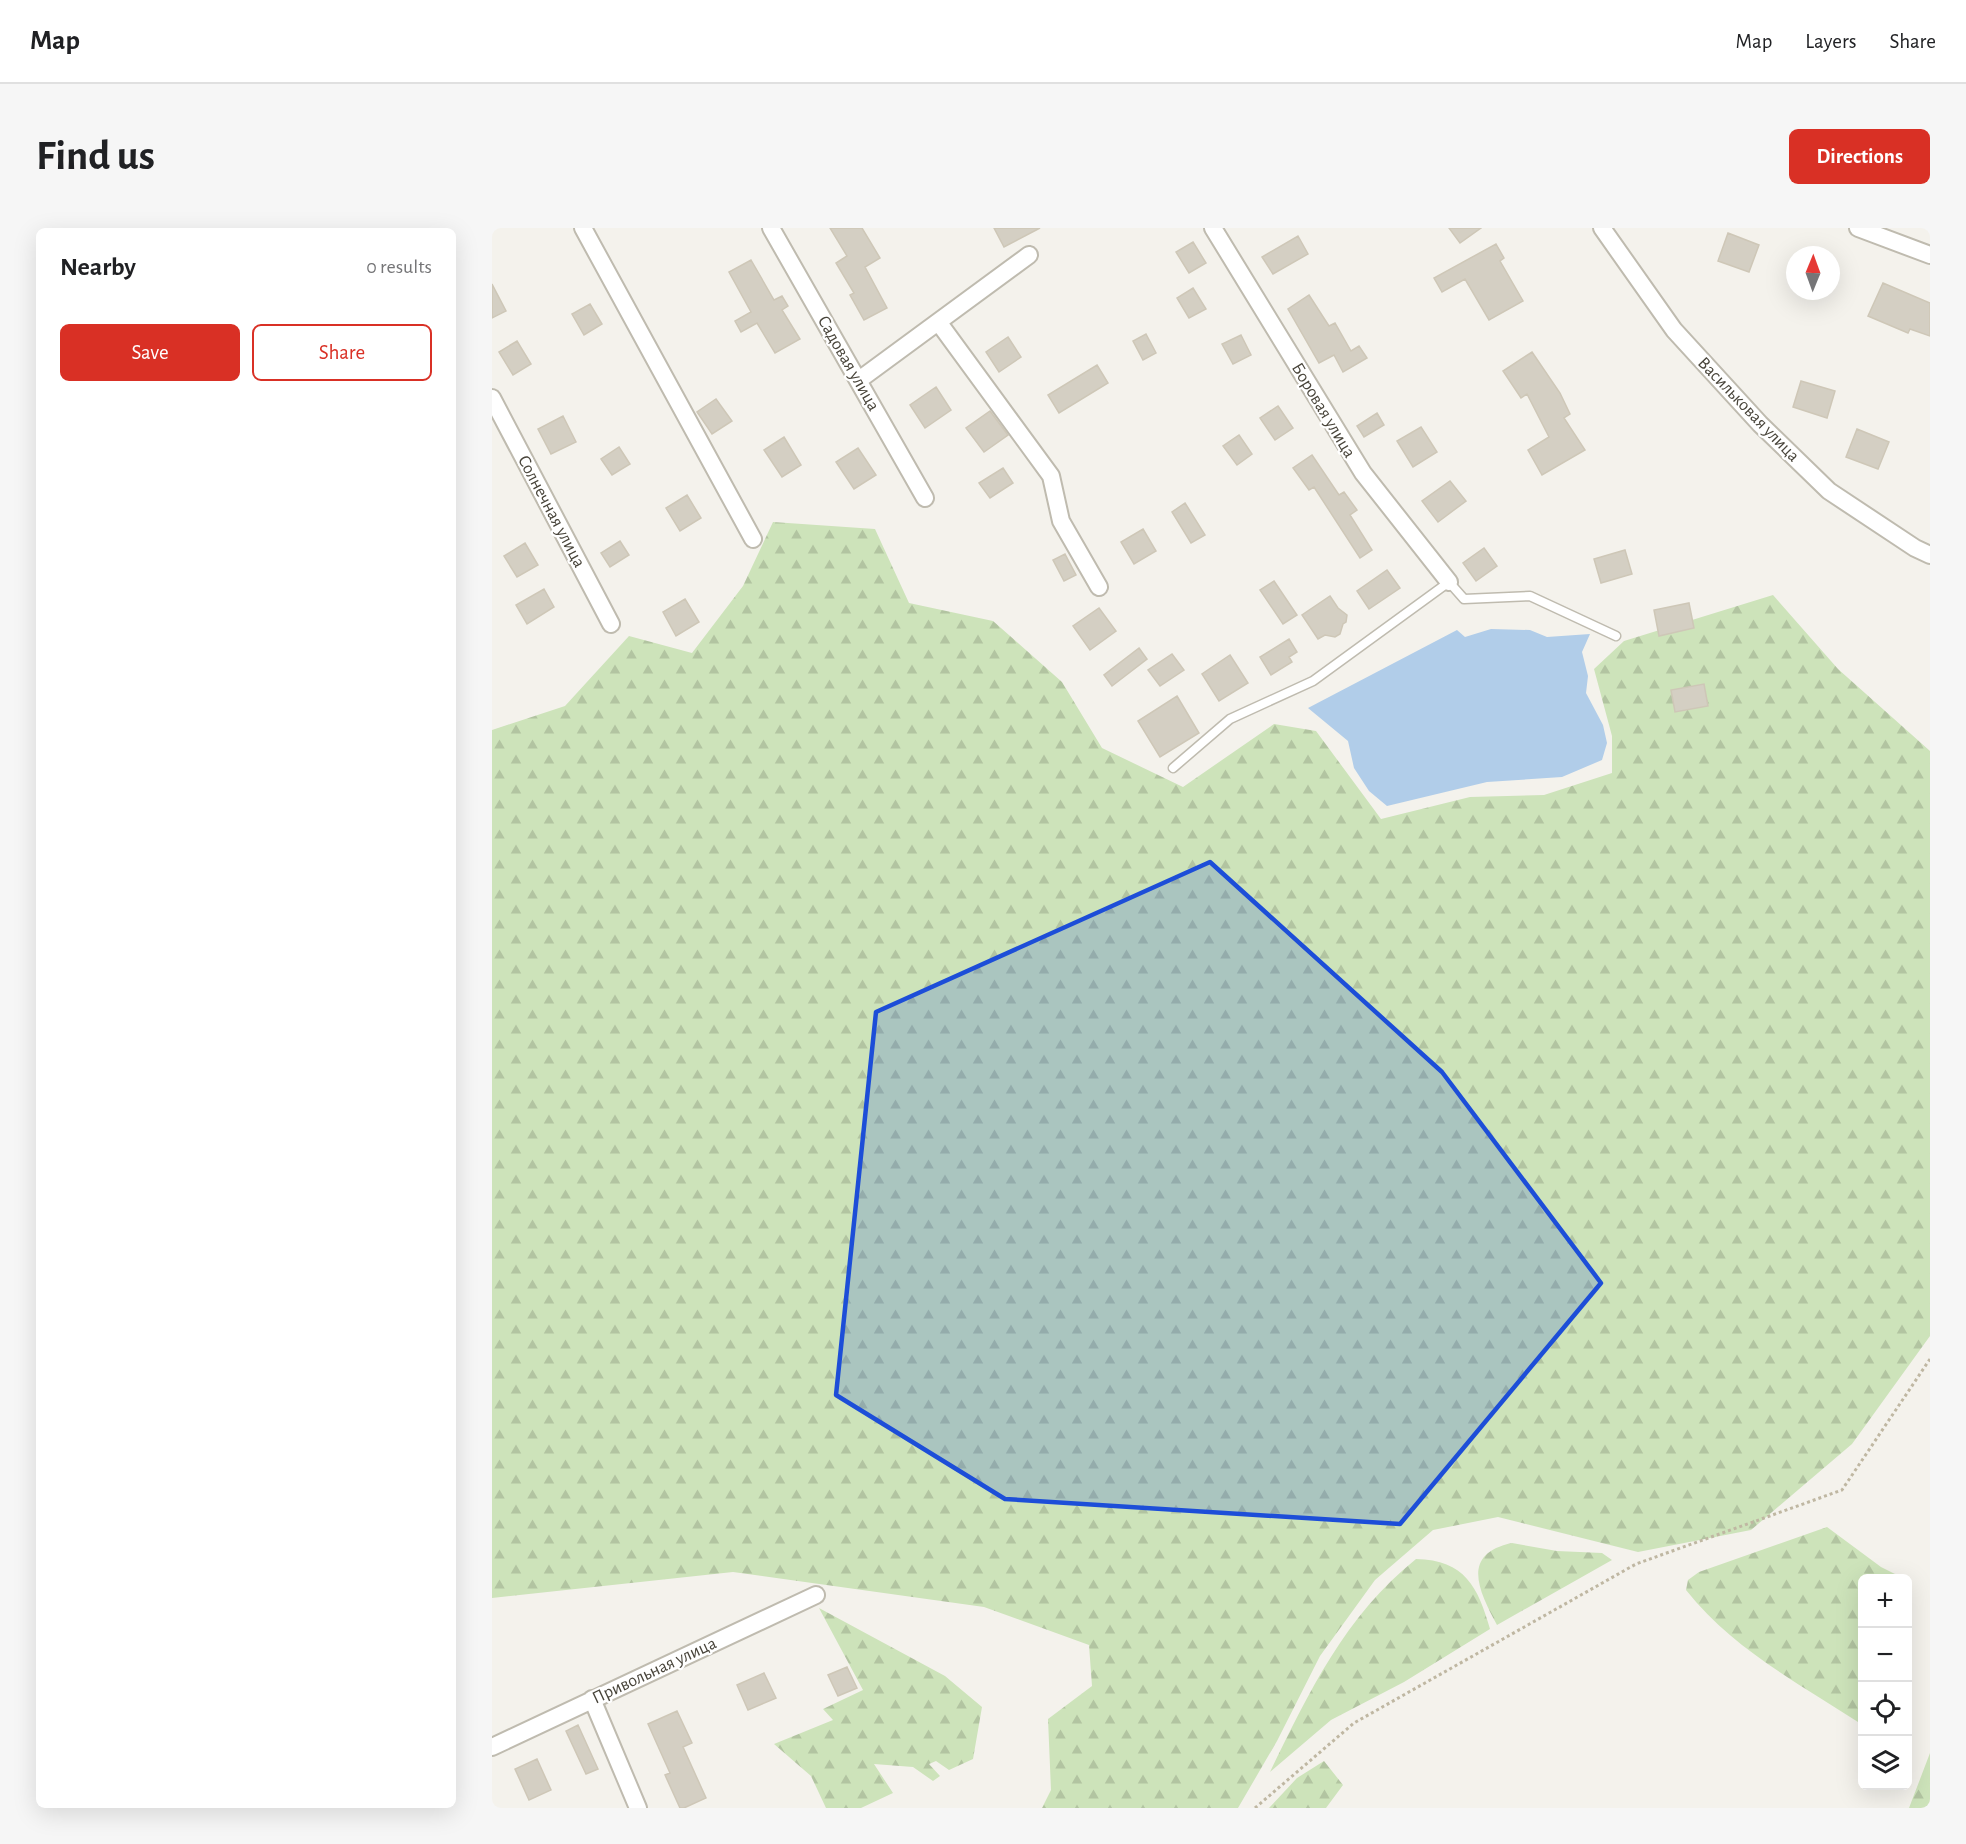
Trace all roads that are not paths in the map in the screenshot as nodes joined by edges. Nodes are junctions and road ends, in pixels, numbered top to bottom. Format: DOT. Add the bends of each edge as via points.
graph roads {
  1 [pos="584,228"];
  2 [pos="771,228"];
  3 [pos="1213,228"];
  4 [pos="1602,228"];
  5 [pos="1857,228"];
  6 [pos="1029,255"];
  7 [pos="1930,255"];
  8 [pos="939,323"];
  9 [pos="859,380"];
  10 [pos="492,398"];
  11 [pos="925,498"];
  12 [pos="753,539"];
  13 [pos="1930,555"];
  14 [pos="1449,582"];
  15 [pos="1100,587"];
  16 [pos="611,624"];
  17 [pos="1616,636"];
  18 [pos="1173,768"];
  19 [pos="816,1595"];
  20 [pos="592,1699"];
  21 [pos="492,1747"];
  22 [pos="638,1808"];
  1 -- 12 [label="street"];
  2 -- 9 [label="street, Садовая улица"];
  3 -- 14 [label="street, Боровая улица" via="1363,473"];
  4 -- 13 [label="street, Васильковая улица" via="1674,330 1760,424 1829,491"];
  5 -- 7 [label="street"];
  6 -- 8 [label="street"];
  8 -- 9 [label="street"];
  8 -- 15 [label="street" via="1051,476 1061,521"];
  9 -- 11 [label="street, Садовая улица"];
  10 -- 16 [label="street, Солнечная улица"];
  14 -- 17 [label="lane" via="1464,599 1530,596"];
  14 -- 18 [label="lane" via="1313,681 1230,719"];
  19 -- 20 [label="street, Привольная улица"];
  20 -- 21 [label="street, Привольная улица"];
  20 -- 22 [label="street"];
}
